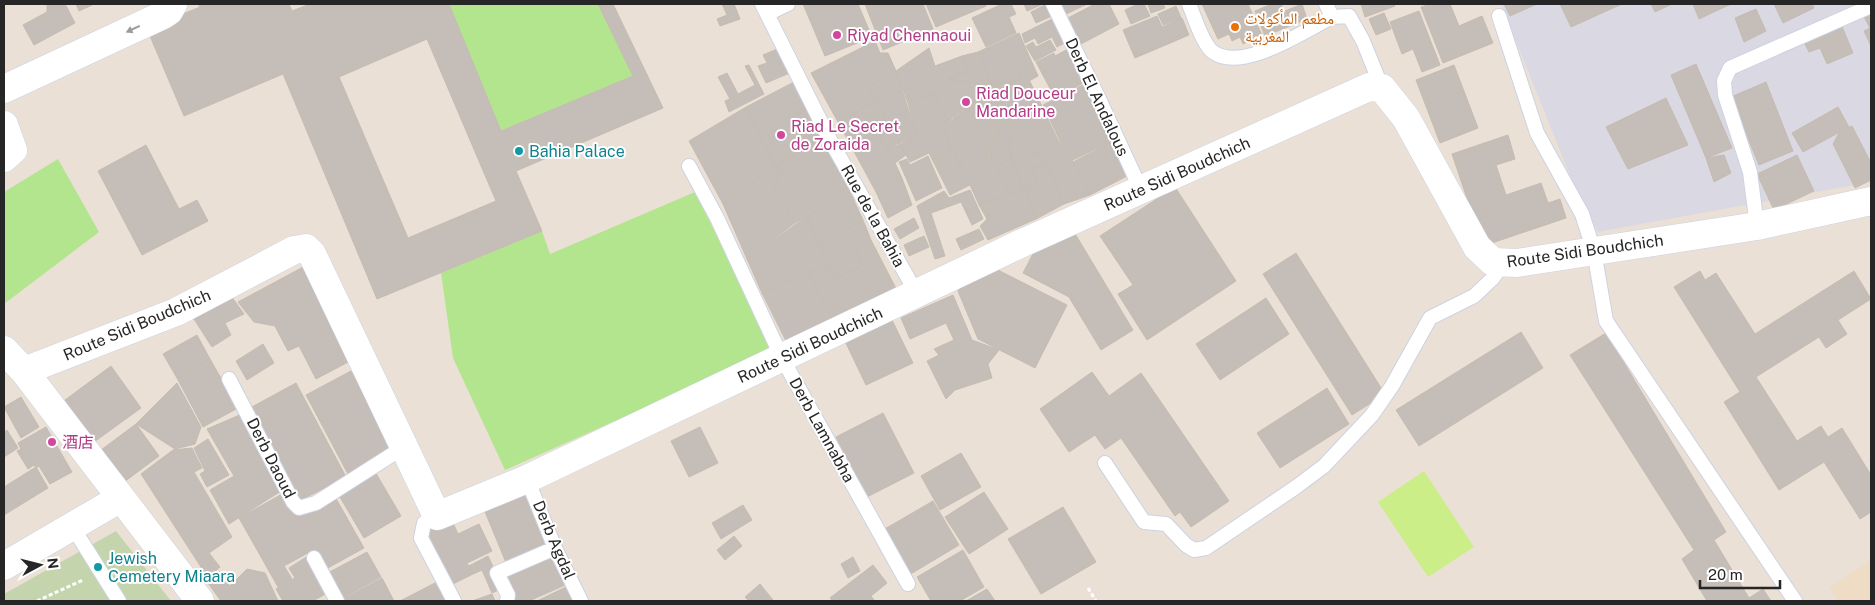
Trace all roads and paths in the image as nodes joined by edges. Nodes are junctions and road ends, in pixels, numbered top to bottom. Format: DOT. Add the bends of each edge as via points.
graph roads {
  1 [pos="173,4"];
  2 [pos="788,4"];
  3 [pos="1053,4"];
  4 [pos="1189,4"];
  5 [pos="1326,4"];
  6 [pos="1871,6"];
  7 [pos="765,9"];
  8 [pos="1499,16"];
  9 [pos="1332,17"];
  10 [pos="1382,88"];
  11 [pos="4,89"];
  12 [pos="4,125"];
  13 [pos="4,158"];
  14 [pos="689,166"];
  15 [pos="1140,190"];
  16 [pos="1871,201"];
  17 [pos="1757,226"];
  18 [pos="1594,251"];
  19 [pos="1503,264"];
  20 [pos="917,294"];
  21 [pos="4,350"];
  22 [pos="782,358"];
  23 [pos="24,371"];
  24 [pos="229,379"];
  25 [pos="404,447"];
  26 [pos="1105,463"];
  27 [pos="528,479"];
  28 [pos="121,498"];
  29 [pos="437,516"];
  30 [pos="72,526"];
  31 [pos="555,548"];
  32 [pos="314,558"];
  33 [pos="4,566"];
  34 [pos="99,572"];
  35 [pos="908,584"];
  36 [pos="1088,588"];
  37 [pos="37,601"];
  38 [pos="119,601"];
  39 [pos="200,601"];
  40 [pos="337,601"];
  41 [pos="454,601"];
  42 [pos="507,601"];
  43 [pos="581,601"];
  44 [pos="1096,601"];
  45 [pos="1795,601"];
  1 -- 11 [label="street, one-way" via="163,15"];
  2 -- 7 [label="lane"];
  3 -- 15 [label="lane, Derb El Andalous"];
  4 -- 9 [label="lane" via="1212,52 1229,59 1266,50"];
  5 -- 9 [label="lane"];
  6 -- 17 [label="lane" via="1730,68 1724,81 1725,95 1750,172"];
  7 -- 20 [label="lane, Rue de la Bahia" via="829,138"];
  8 -- 18 [label="lane" via="1536,133 1582,214"];
  9 -- 10 [label="lane" via="1349,16"];
  10 -- 15 [label="street, Route Sidi Boudchich" via="1363,90"];
  10 -- 19 [label="street, Route Sidi Boudchich" via="1406,118 1477,247 1493,262"];
  12 -- 13 [label="street" via="13,150"];
  14 -- 22 [label="lane, Derb Lamnabha" via="717,218"];
  15 -- 20 [label="street, Route Sidi Boudchich"];
  16 -- 17 [label="street, Route Sidi Boudchich"];
  17 -- 18 [label="street, Route Sidi Boudchich"];
  18 -- 19 [label="street, Route Sidi Boudchich"];
  18 -- 45 [label="lane" via="1606,321"];
  19 -- 26 [label="lane" via="1474,296 1430,318 1372,415 1324,466 1206,548 1194,550 1166,524 1144,522"];
  20 -- 22 [label="street, Route Sidi Boudchich"];
  21 -- 23 [label="street"];
  22 -- 27 [label="street, Route Sidi Boudchich"];
  22 -- 35 [label="lane, Derb Lamnabha"];
  23 -- 25 [label="street, Route Sidi Boudchich" via="176,312 302,247 312,254"];
  23 -- 28 [label="street"];
  24 -- 25 [label="lane, Derb Daoud" via="299,508 316,502"];
  25 -- 29 [label="street"];
  27 -- 29 [label="street, Route Sidi Boudchich"];
  27 -- 31 [label="lane, Derb Agdal"];
  28 -- 30 [label="street"];
  28 -- 39 [label="street"];
  29 -- 41 [label="lane" via="424,524 421,538"];
  30 -- 33 [label="street"];
  30 -- 34 [label="lane"];
  31 -- 42 [label="lane" via="497,573 508,595"];
  31 -- 43 [label="lane, Derb Agdal"];
  32 -- 40 [label="lane"];
  34 -- 37 [label="path"];
  34 -- 38 [label="lane"];
  36 -- 44 [label="path"];
}
